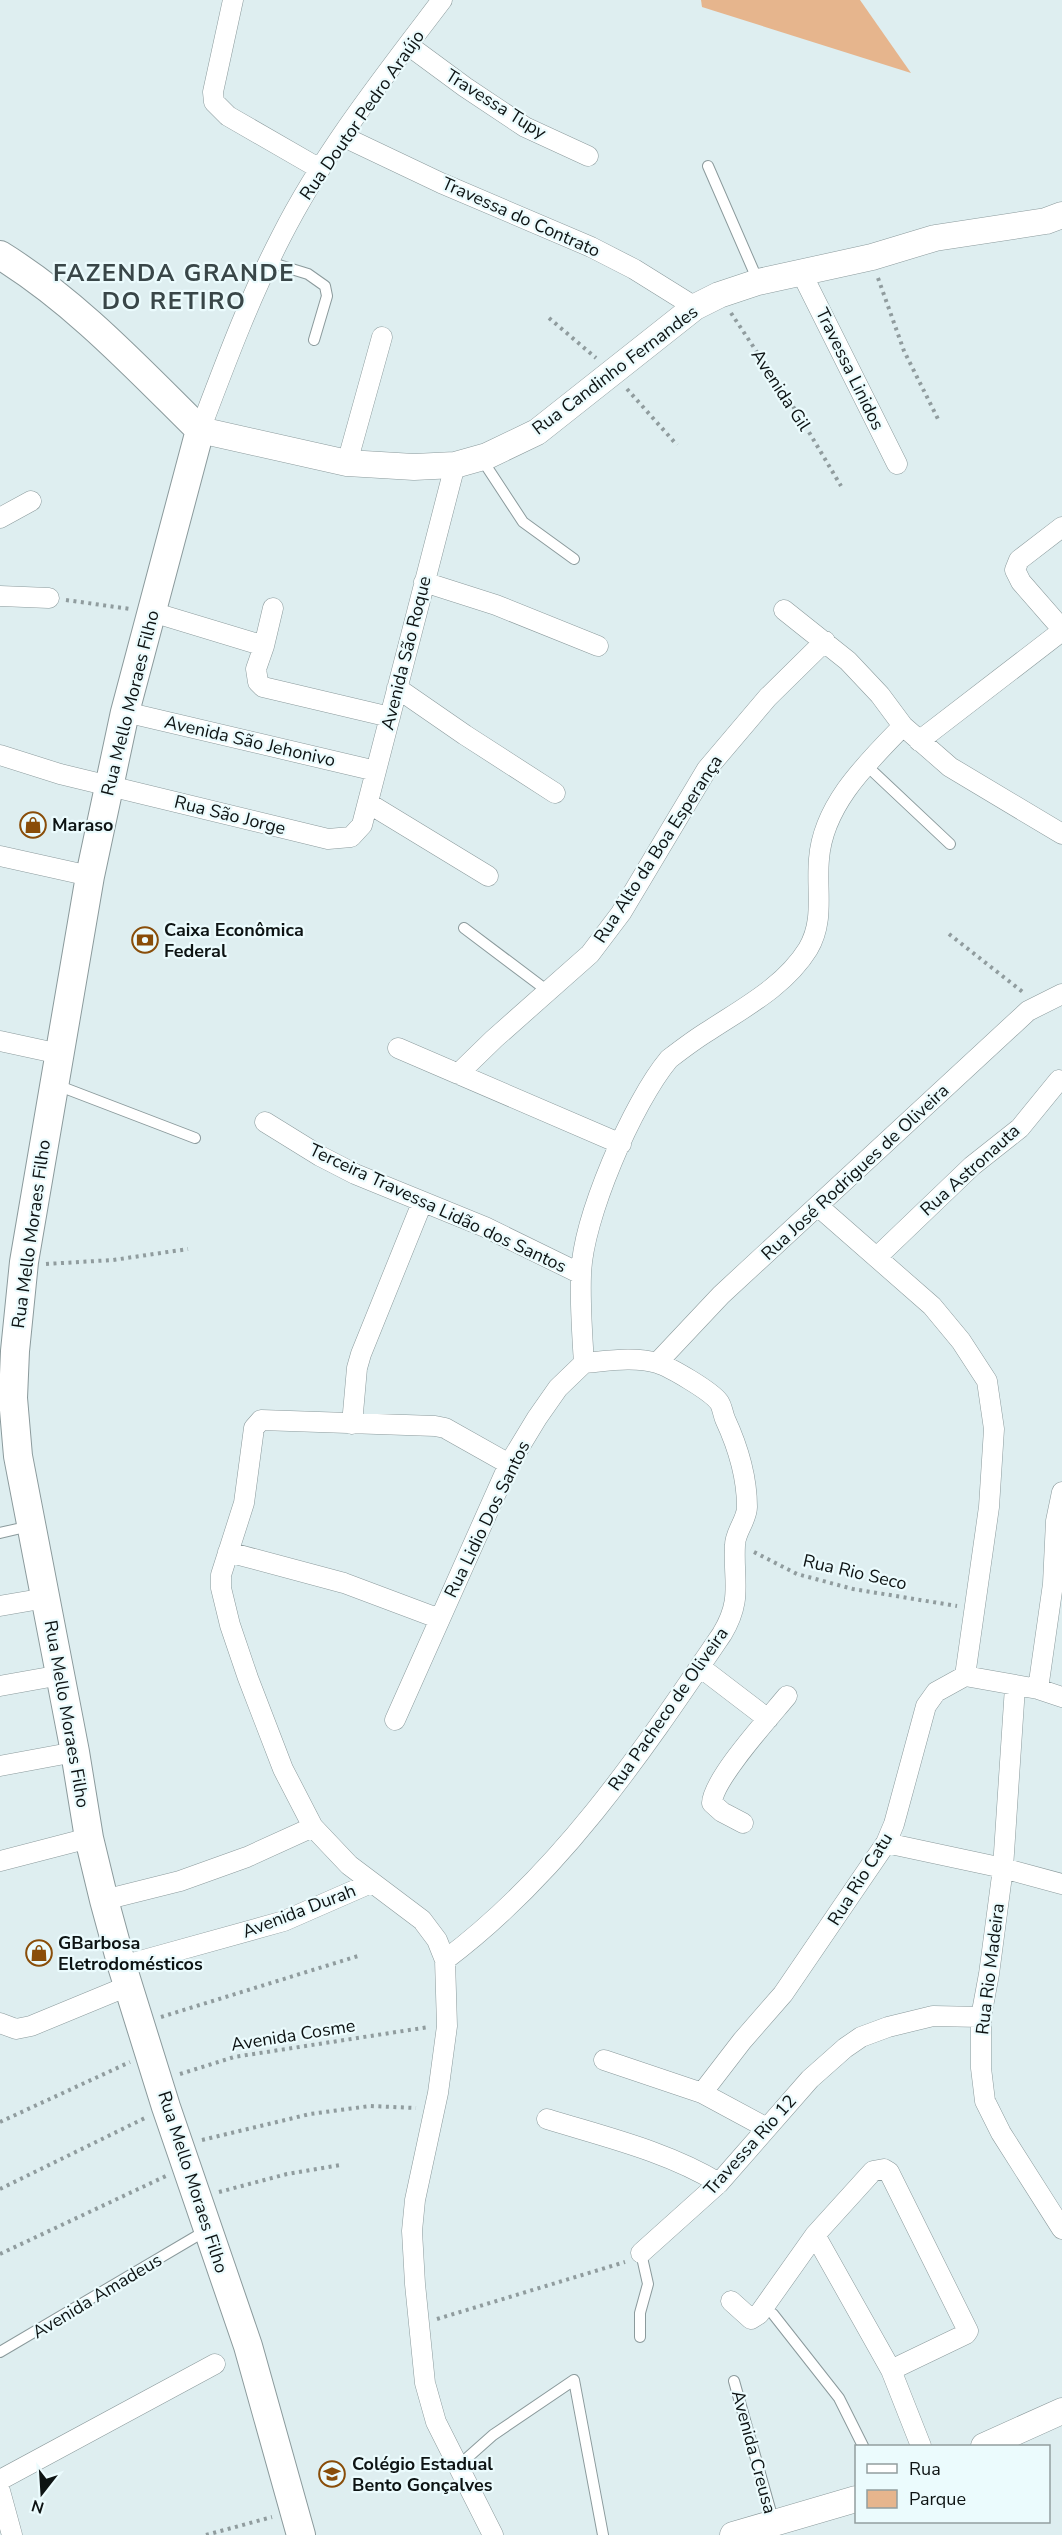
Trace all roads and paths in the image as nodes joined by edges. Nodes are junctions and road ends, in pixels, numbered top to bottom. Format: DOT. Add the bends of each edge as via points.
graph roads {
  1 [pos="233,0"];
  2 [pos="442,0"];
  3 [pos="408,45"];
  4 [pos="342,136"];
  5 [pos="588,156"];
  6 [pos="708,166"];
  7 [pos="320,169"];
  8 [pos="1062,215"];
  9 [pos="0,255"];
  10 [pos="872,257"];
  11 [pos="269,262"];
  12 [pos="802,274"];
  13 [pos="758,282"];
  14 [pos="719,295"];
  15 [pos="695,307"];
  16 [pos="549,318"];
  17 [pos="382,337"];
  18 [pos="314,340"];
  19 [pos="620,380"];
  20 [pos="939,421"];
  21 [pos="200,430"];
  22 [pos="677,445"];
  23 [pos="481,457"];
  24 [pos="347,464"];
  25 [pos="897,464"];
  26 [pos="455,465"];
  27 [pos="841,486"];
  28 [pos="31,501"];
  29 [pos="0,518"];
  30 [pos="1062,527"];
  31 [pos="573,559"];
  32 [pos="424,582"];
  33 [pos="0,596"];
  34 [pos="49,598"];
  35 [pos="273,608"];
  36 [pos="784,610"];
  37 [pos="152,612"];
  38 [pos="1062,630"];
  39 [pos="825,641"];
  40 [pos="264,646"];
  41 [pos="598,646"];
  42 [pos="397,688"];
  43 [pos="125,712"];
  44 [pos="390,717"];
  45 [pos="903,726"];
  46 [pos="919,741"];
  47 [pos="0,755"];
  48 [pos="866,765"];
  49 [pos="376,771"];
  50 [pos="109,785"];
  51 [pos="555,793"];
  52 [pos="368,803"];
  53 [pos="1062,834"];
  54 [pos="351,837"];
  55 [pos="950,844"];
  56 [pos="0,856"];
  57 [pos="90,876"];
  58 [pos="488,876"];
  59 [pos="464,927"];
  60 [pos="949,934"];
  61 [pos="549,992"];
  62 [pos="1062,994"];
  63 [pos="1039,1005"];
  64 [pos="0,1041"];
  65 [pos="398,1048"];
  66 [pos="60,1054"];
  67 [pos="458,1074"];
  68 [pos="1059,1080"];
  69 [pos="54,1084"];
  70 [pos="265,1122"];
  71 [pos="195,1138"];
  72 [pos="621,1144"];
  73 [pos="422,1203"];
  74 [pos="819,1207"];
  75 [pos="188,1249"];
  76 [pos="878,1256"];
  77 [pos="24,1262"];
  78 [pos="581,1274"];
  79 [pos="584,1363"];
  80 [pos="657,1363"];
  81 [pos="352,1424"];
  82 [pos="509,1464"];
  83 [pos="1062,1492"];
  84 [pos="16,1529"];
  85 [pos="734,1543"];
  86 [pos="228,1552"];
  87 [pos="46,1598"];
  88 [pos="0,1606"];
  89 [pos="975,1608"];
  90 [pos="440,1619"];
  91 [pos="700,1667"];
  92 [pos="965,1676"];
  93 [pos="49,1677"];
  94 [pos="0,1686"];
  95 [pos="1015,1687"];
  96 [pos="1038,1689"];
  97 [pos="787,1696"];
  98 [pos="1062,1696"];
  99 [pos="768,1719"];
  100 [pos="395,1720"];
  101 [pos="75,1752"];
  102 [pos="0,1766"];
  103 [pos="743,1823"];
  104 [pos="313,1827"];
  105 [pos="89,1838"];
  106 [pos="886,1843"];
  107 [pos="0,1861"];
  108 [pos="1003,1868"];
  109 [pos="371,1883"];
  110 [pos="1062,1884"];
  111 [pos="104,1900"];
  112 [pos="358,1956"];
  113 [pos="445,1960"];
  114 [pos="125,1976"];
  115 [pos="981,2017"];
  116 [pos="158,2018"];
  117 [pos="0,2023"];
  118 [pos="415,2028"];
  119 [pos="135,2060"];
  120 [pos="604,2060"];
  121 [pos="178,2074"];
  122 [pos="702,2093"];
  123 [pos="166,2107"];
  124 [pos="427,2108"];
  125 [pos="547,2119"];
  126 [pos="0,2122"];
  127 [pos="765,2127"];
  128 [pos="200,2141"];
  129 [pos="341,2165"];
  130 [pos="165,2177"];
  131 [pos="719,2183"];
  132 [pos="0,2189"];
  133 [pos="207,2195"];
  134 [pos="1062,2229"];
  135 [pos="200,2234"];
  136 [pos="815,2235"];
  137 [pos="641,2253"];
  138 [pos="0,2254"];
  139 [pos="731,2301"];
  140 [pos="773,2314"];
  141 [pos="419,2324"];
  142 [pos="640,2337"];
  143 [pos="0,2352"];
  144 [pos="215,2364"];
  145 [pos="891,2370"];
  146 [pos="734,2381"];
  147 [pos="1062,2411"];
  148 [pos="862,2445"];
  149 [pos="921,2445"];
  150 [pos="986,2445"];
  151 [pos="457,2467"];
  152 [pos="0,2480"];
  153 [pos="0,2491"];
  154 [pos="855,2499"];
  155 [pos="278,2515"];
  156 [pos="774,2523"];
  157 [pos="12,2535"];
  158 [pos="206,2535"];
  159 [pos="301,2535"];
  160 [pos="493,2535"];
  161 [pos="603,2535"];
  162 [pos="733,2535"];
  1 -- 7 [label="street" via="214,102 228,116"];
  2 -- 3 [label="street, Rua Doutor Pedro Araújo"];
  3 -- 4 [label="street, Rua Doutor Pedro Araújo"];
  3 -- 5 [label="street, Travessa Tupy" via="525,127"];
  4 -- 7 [label="street, Rua Doutor Pedro Araújo"];
  4 -- 15 [label="street, Travessa do Contrato" via="591,246"];
  6 -- 13 [label="lane"];
  7 -- 11 [label="street, Rua Doutor Pedro Araújo"];
  8 -- 10 [label="street, Rua Candinho Fernandes" via="1046,221 935,238"];
  9 -- 21 [label="main road" via="67,303"];
  10 -- 12 [label="street, Rua Candinho Fernandes"];
  10 -- 20 [label="path" via="904,351"];
  11 -- 18 [label="lane" via="308,274 325,286 325,302"];
  11 -- 21 [label="street, Rua Doutor Pedro Araújo"];
  12 -- 13 [label="street, Rua Candinho Fernandes"];
  12 -- 25 [label="street, Travessa Linidos"];
  13 -- 14 [label="street, Rua Candinho Fernandes"];
  14 -- 15 [label="street, Rua Candinho Fernandes"];
  14 -- 27 [label="path, Avenida Gil"];
  15 -- 19 [label="street, Rua Candinho Fernandes"];
  16 -- 19 [label="path"];
  17 -- 24 [label="street"];
  19 -- 22 [label="path"];
  19 -- 23 [label="street, Rua Candinho Fernandes" via="537,432"];
  21 -- 24 [label="street, Rua Candinho Fernandes"];
  21 -- 37 [label="main road, Rua Mello Moraes Filho"];
  23 -- 26 [label="street, Rua Candinho Fernandes"];
  23 -- 31 [label="lane" via="523,522"];
  24 -- 26 [label="street, Rua Candinho Fernandes"];
  26 -- 32 [label="street, Avenida São Roque"];
  28 -- 29 [label="street"];
  30 -- 38 [label="street" via="1019,560 1015,570"];
  32 -- 41 [label="street" via="496,605"];
  32 -- 42 [label="street, Avenida São Roque"];
  33 -- 34 [label="street"];
  34 -- 37 [label="path"];
  35 -- 40 [label="street"];
  36 -- 39 [label="street"];
  37 -- 40 [label="street"];
  37 -- 43 [label="main road, Rua Mello Moraes Filho"];
  38 -- 46 [label="street"];
  39 -- 45 [label="street" via="880,695"];
  39 -- 61 [label="street, Rua Alto da Boa Esperança" via="768,697 707,770 621,913 590,954"];
  40 -- 44 [label="street" via="256,669 263,687"];
  42 -- 44 [label="street, Avenida São Roque"];
  42 -- 51 [label="street"];
  43 -- 49 [label="street, Avenida São Jehonivo"];
  43 -- 50 [label="main road, Rua Mello Moraes Filho"];
  44 -- 49 [label="street, Avenida São Roque"];
  45 -- 46 [label="street"];
  45 -- 48 [label="street"];
  46 -- 53 [label="street" via="971,782"];
  47 -- 50 [label="street"];
  48 -- 55 [label="lane"];
  48 -- 72 [label="street" via="829,820 819,858 818,927 808,948 777,985 669,1059 643,1096"];
  49 -- 52 [label="street, Avenida São Roque"];
  50 -- 54 [label="street, Rua São Jorge" via="328,839"];
  50 -- 57 [label="main road, Rua Mello Moraes Filho"];
  52 -- 54 [label="street, Avenida São Roque" via="362,825"];
  52 -- 58 [label="street"];
  56 -- 57 [label="street"];
  57 -- 66 [label="main road, Rua Mello Moraes Filho"];
  59 -- 61 [label="lane"];
  60 -- 63 [label="path"];
  61 -- 67 [label="street, Rua Alto da Boa Esperança"];
  62 -- 63 [label="street, Rua José Rodrigues de Oliveira"];
  63 -- 74 [label="street, Rua José Rodrigues de Oliveira" via="1028,1011"];
  64 -- 66 [label="street"];
  65 -- 67 [label="street"];
  66 -- 69 [label="main road, Rua Mello Moraes Filho"];
  67 -- 72 [label="street"];
  68 -- 76 [label="street, Rua Astronauta" via="1020,1128 972,1166"];
  69 -- 71 [label="lane"];
  69 -- 77 [label="main road, Rua Mello Moraes Filho"];
  70 -- 73 [label="street, Terceira Travessa Lidão dos Santos" via="320,1156"];
  72 -- 78 [label="street" via="593,1212"];
  73 -- 78 [label="street, Terceira Travessa Lidão dos Santos" via="485,1227"];
  73 -- 81 [label="street" via="361,1354"];
  74 -- 76 [label="street"];
  74 -- 80 [label="street, Rua José Rodrigues de Oliveira" via="722,1295"];
  75 -- 77 [label="path" via="113,1260"];
  76 -- 89 [label="street" via="932,1306 987,1381 994,1429 993,1454"];
  77 -- 84 [label="main road, Rua Mello Moraes Filho" via="13,1398 18,1456"];
  78 -- 79 [label="street"];
  79 -- 80 [label="street, Rua Pacheco de Oliveira"];
  79 -- 82 [label="street, Rua Lidio Dos Santos" via="558,1388"];
  80 -- 85 [label="street, Rua Pacheco de Oliveira" via="719,1402 744,1474 747,1510"];
  81 -- 82 [label="street" via="446,1428"];
  81 -- 86 [label="street" via="259,1422 253,1432 244,1503"];
  82 -- 90 [label="street, Rua Lidio Dos Santos"];
  83 -- 96 [label="street"];
  84 -- 87 [label="main road, Rua Mello Moraes Filho"];
  85 -- 89 [label="path, Rua Rio Seco" via="796,1574 910,1600"];
  85 -- 91 [label="street, Rua Pacheco de Oliveira" via="737,1586 732,1618"];
  86 -- 90 [label="street" via="344,1583"];
  86 -- 104 [label="street" via="222,1565 221,1588 230,1625 283,1769"];
  87 -- 88 [label="street"];
  87 -- 93 [label="main road, Rua Mello Moraes Filho"];
  89 -- 92 [label="street"];
  90 -- 100 [label="street, Rua Lidio Dos Santos"];
  91 -- 99 [label="street"];
  91 -- 113 [label="street, Rua Pacheco de Oliveira" via="577,1835 506,1910"];
  92 -- 95 [label="street"];
  92 -- 106 [label="street, Rua Rio Catu" via="936,1692 926,1706"];
  93 -- 94 [label="street"];
  93 -- 101 [label="main road, Rua Mello Moraes Filho"];
  95 -- 96 [label="street"];
  95 -- 108 [label="street, Rua Rio Madeira"];
  96 -- 98 [label="street"];
  97 -- 99 [label="street"];
  99 -- 103 [label="street" via="712,1795 712,1803"];
  101 -- 102 [label="street"];
  101 -- 105 [label="main road, Rua Mello Moraes Filho"];
  104 -- 109 [label="street"];
  104 -- 111 [label="street" via="180,1881"];
  105 -- 107 [label="street"];
  105 -- 111 [label="main road, Rua Mello Moraes Filho"];
  106 -- 108 [label="street"];
  106 -- 122 [label="street, Rua Rio Catu" via="783,1994"];
  108 -- 110 [label="street"];
  108 -- 115 [label="street, Rua Rio Madeira"];
  109 -- 113 [label="street" via="422,1920 437,1940"];
  109 -- 114 [label="street, Avenida Durah" via="284,1921"];
  111 -- 114 [label="main road, Rua Mello Moraes Filho"];
  112 -- 116 [label="path"];
  113 -- 141 [label="street" via="447,2026 412,2230"];
  114 -- 117 [label="street, Avenida Durah" via="31,2026 16,2029"];
  114 -- 123 [label="main road, Rua Mello Moraes Filho"];
  115 -- 127 [label="street, Travessa Rio 12" via="933,2016 861,2037 810,2079"];
  115 -- 134 [label="street, Rua Rio Madeira" via="985,2101"];
  118 -- 121 [label="path, Avenida Cosme" via="234,2057"];
  119 -- 126 [label="path"];
  120 -- 122 [label="street"];
  122 -- 127 [label="street"];
  123 -- 132 [label="path"];
  123 -- 135 [label="main road, Rua Mello Moraes Filho"];
  124 -- 128 [label="path" via="370,2106 320,2113"];
  125 -- 131 [label="street" via="674,2160"];
  127 -- 131 [label="street, Travessa Rio 12"];
  129 -- 133 [label="path"];
  130 -- 138 [label="path"];
  131 -- 137 [label="street, Travessa Rio 12"];
  135 -- 143 [label="lane, Avenida Amadeus"];
  135 -- 159 [label="main road, Rua Mello Moraes Filho" via="249,2346"];
  136 -- 139 [label="street" via="759,2314 751,2319"];
  136 -- 145 [label="street"];
  136 -- 145 [label="street" via="873,2171 889,2172 968,2331"];
  137 -- 141 [label="path" via="622,2264"];
  137 -- 142 [label="lane" via="648,2284 640,2313"];
  140 -- 148 [label="lane" via="839,2398"];
  141 -- 151 [label="street" via="425,2383 436,2422"];
  144 -- 152 [label="street"];
  145 -- 149 [label="street"];
  146 -- 156 [label="lane, Avenida Creusa"];
  147 -- 150 [label="street"];
  151 -- 160 [label="street"];
  151 -- 161 [label="lane" via="494,2435 574,2380"];
  153 -- 157 [label="street"];
  154 -- 156 [label="street"];
  155 -- 158 [label="path"];
  156 -- 162 [label="street"];
}
